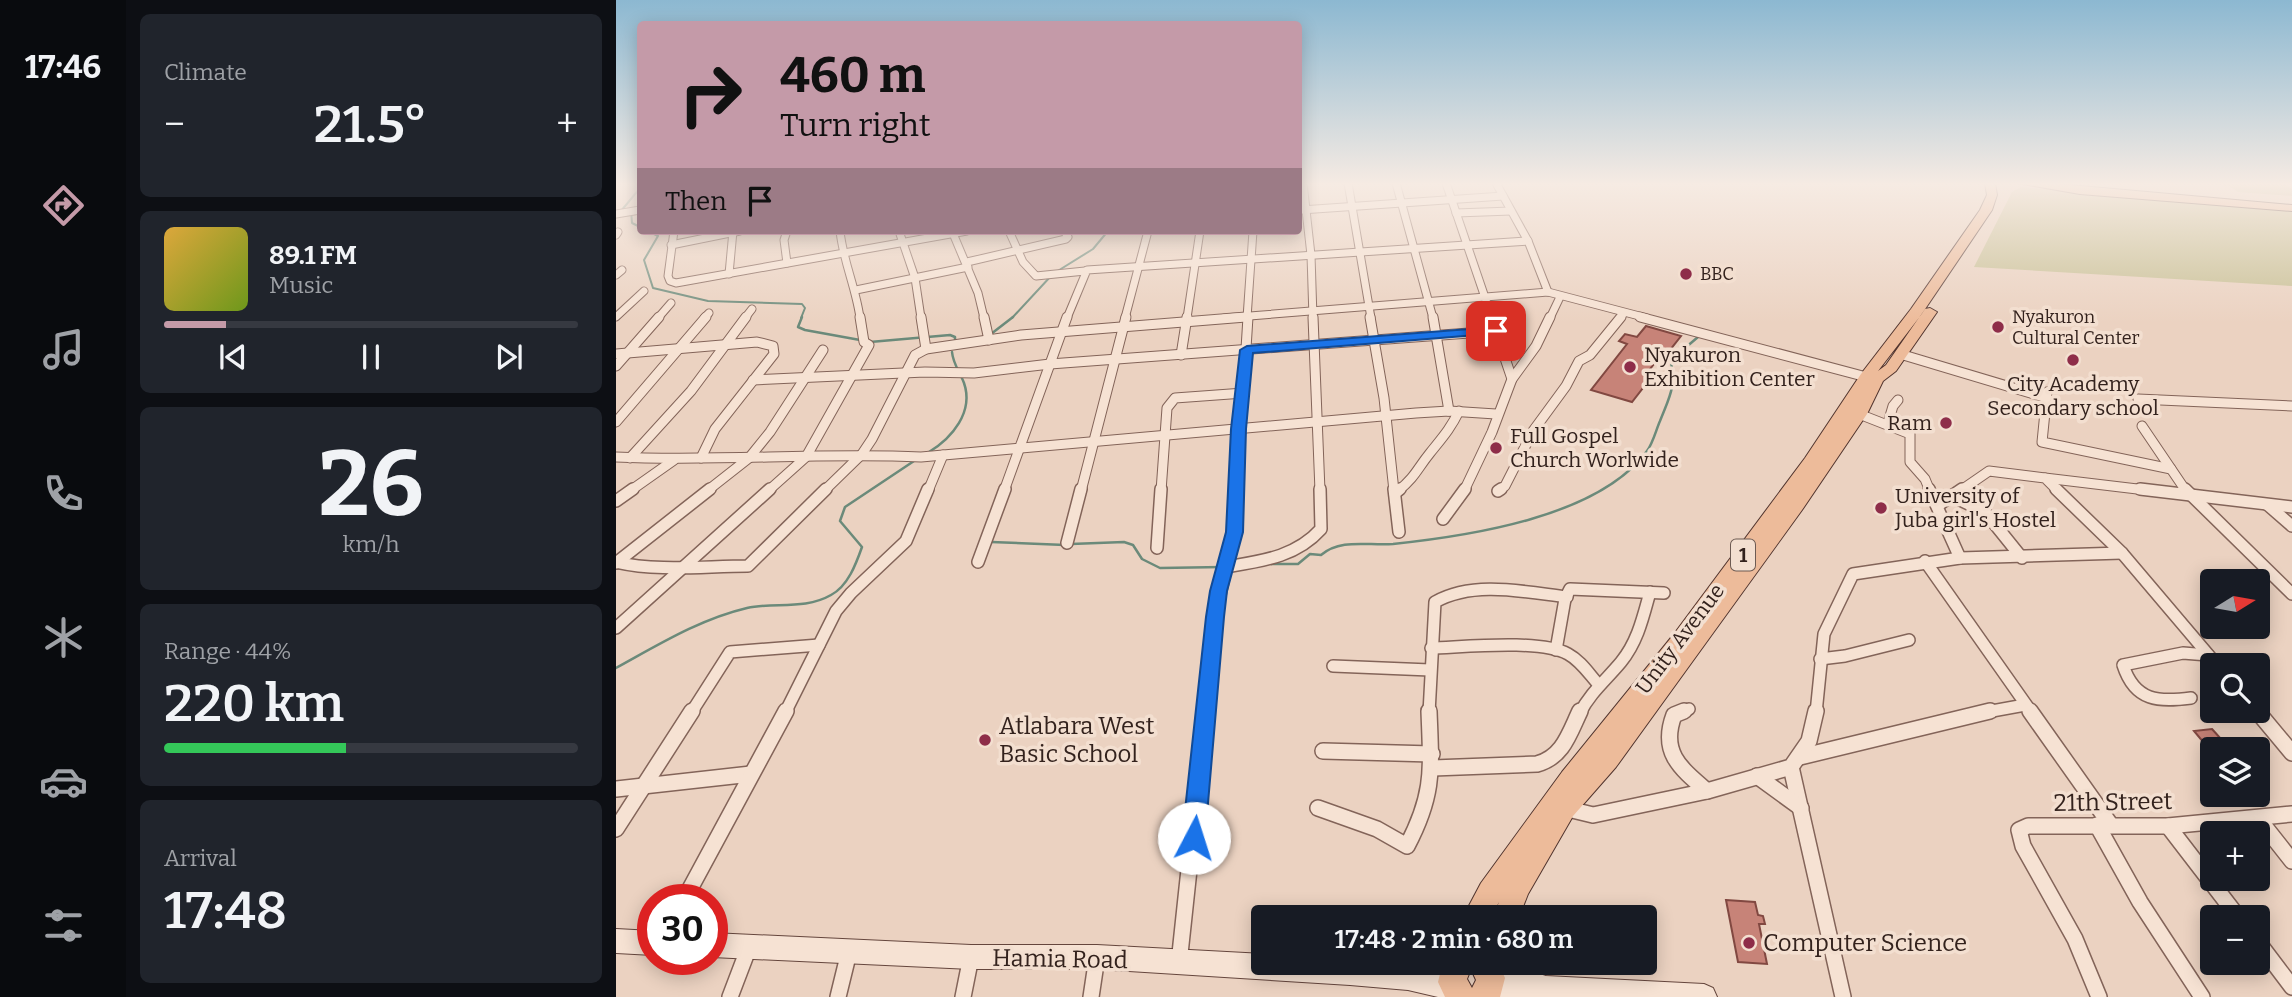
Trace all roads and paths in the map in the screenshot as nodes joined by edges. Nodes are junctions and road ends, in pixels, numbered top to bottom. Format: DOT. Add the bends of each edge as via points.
graph roads {
  1 [pos="1306,230"];
  2 [pos="1358,230"];
  3 [pos="1408,230"];
  4 [pos="1462,230"];
  5 [pos="1521,230"];
  6 [pos="1973,230"];
  7 [pos="1982,230"];
  8 [pos="673,235"];
  9 [pos="717,235"];
  10 [pos="734,235"];
  11 [pos="786,235"];
  12 [pos="840,235"];
  13 [pos="900,235"];
  14 [pos="940,235"];
  15 [pos="954,235"];
  16 [pos="1010,235"];
  17 [pos="1067,235"];
  18 [pos="1147,235"];
  19 [pos="1199,235"];
  20 [pos="1253,235"];
  21 [pos="1528,242"];
  22 [pos="901,244"];
  23 [pos="671,245"];
  24 [pos="1468,245"];
  25 [pos="1414,248"];
  26 [pos="1016,250"];
  27 [pos="1362,252"];
  28 [pos="842,253"];
  29 [pos="1311,255"];
  30 [pos="1251,258"];
  31 [pos="1196,262"];
  32 [pos="787,263"];
  33 [pos="968,264"];
  34 [pos="1139,266"];
  35 [pos="616,270"];
  36 [pos="1085,271"];
  37 [pos="729,274"];
  38 [pos="616,275"];
  39 [pos="915,278"];
  40 [pos="856,290"];
  41 [pos="644,292"];
  42 [pos="1548,292"];
  43 [pos="1560,297"];
  44 [pos="1486,298"];
  45 [pos="671,303"];
  46 [pos="1429,303"];
  47 [pos="1370,307"];
  48 [pos="752,309"];
  49 [pos="1313,312"];
  50 [pos="709,313"];
  51 [pos="1624,313"];
  52 [pos="1249,316"];
  53 [pos="616,317"];
  54 [pos="1187,321"];
  55 [pos="1124,325"];
  56 [pos="1062,331"];
  57 [pos="1496,331"];
  58 [pos="1438,336"];
  59 [pos="989,340"];
  60 [pos="1374,341"];
  61 [pos="726,344"];
  62 [pos="1313,344"];
  63 [pos="680,348"];
  64 [pos="926,349"];
  65 [pos="823,350"];
  66 [pos="1247,350"];
  67 [pos="628,353"];
  68 [pos="616,354"];
  69 [pos="1900,354"];
  70 [pos="1181,355"];
  71 [pos="1115,359"];
  72 [pos="1050,364"];
  73 [pos="616,366"];
  74 [pos="904,373"];
  75 [pos="854,376"];
  76 [pos="806,378"];
  77 [pos="1872,378"];
  78 [pos="1512,379"];
  79 [pos="752,380"];
  80 [pos="1244,393"];
  81 [pos="1898,400"];
  82 [pos="2137,400"];
  83 [pos="2292,406"];
  84 [pos="1454,411"];
  85 [pos="1496,414"];
  86 [pos="1859,414"];
  87 [pos="1386,415"];
  88 [pos="616,422"];
  89 [pos="1317,422"];
  90 [pos="1888,424"];
  91 [pos="2142,426"];
  92 [pos="1239,429"];
  93 [pos="1166,435"];
  94 [pos="1093,442"];
  95 [pos="1021,448"];
  96 [pos="862,454"];
  97 [pos="943,455"];
  98 [pos="616,457"];
  99 [pos="806,457"];
  100 [pos="630,458"];
  101 [pos="676,458"];
  102 [pos="701,458"];
  103 [pos="749,458"];
  104 [pos="2171,469"];
  105 [pos="2045,478"];
  106 [pos="1498,491"];
  107 [pos="1395,493"];
  108 [pos="2189,495"];
  109 [pos="1952,496"];
  110 [pos="616,501"];
  111 [pos="2268,505"];
  112 [pos="1937,506"];
  113 [pos="2292,507"];
  114 [pos="1443,519"];
  115 [pos="2292,526"];
  116 [pos="1399,532"];
  117 [pos="1066,543"];
  118 [pos="1157,548"];
  119 [pos="1755,550"];
  120 [pos="2122,553"];
  121 [pos="1960,558"];
  122 [pos="2022,558"];
  123 [pos="1925,561"];
  124 [pos="616,562"];
  125 [pos="978,562"];
  126 [pos="687,567"];
  127 [pos="1225,570"];
  128 [pos="2292,594"];
  129 [pos="1567,597"];
  130 [pos="616,628"];
  131 [pos="1909,640"];
  132 [pos="819,645"];
  133 [pos="1432,648"];
  134 [pos="1556,650"];
  135 [pos="2207,653"];
  136 [pos="2200,657"];
  137 [pos="1820,659"];
  138 [pos="1333,666"];
  139 [pos="1430,670"];
  140 [pos="1599,685"];
  141 [pos="2191,698"];
  142 [pos="2025,705"];
  143 [pos="1689,709"];
  144 [pos="2270,723"];
  145 [pos="2286,738"];
  146 [pos="1323,751"];
  147 [pos="2292,753"];
  148 [pos="1433,761"];
  149 [pos="1795,762"];
  150 [pos="751,774"];
  151 [pos="1757,776"];
  152 [pos="646,787"];
  153 [pos="616,789"];
  154 [pos="1707,791"];
  155 [pos="1318,808"];
  156 [pos="1564,808"];
  157 [pos="1801,808"];
  158 [pos="2292,814"];
  159 [pos="2258,817"];
  160 [pos="2104,825"];
  161 [pos="2168,826"];
  162 [pos="616,829"];
  163 [pos="2292,860"];
  164 [pos="693,884"];
  165 [pos="1483,905"];
  166 [pos="1511,905"];
  167 [pos="2229,905"];
  168 [pos="617,943"];
  169 [pos="637,943"];
  170 [pos="728,946"];
  171 [pos="749,947"];
  172 [pos="849,952"];
  173 [pos="971,957"];
  174 [pos="1097,957"];
  175 [pos="2270,958"];
  176 [pos="1179,963"];
  177 [pos="1469,982"];
  178 [pos="2292,987"];
  179 [pos="730,997"];
  180 [pos="838,997"];
  181 [pos="963,997"];
  182 [pos="1091,997"];
  183 [pos="1704,997"];
  184 [pos="1843,997"];
  185 [pos="2099,997"];
  186 [pos="2202,997"];
  1 -- 29 [label="street"];
  2 -- 27 [label="street"];
  3 -- 25 [label="street"];
  4 -- 24 [label="street"];
  5 -- 21 [label="street"];
  6 -- 77 [label="main road, Unity Avenue / 1"];
  7 -- 69 [label="main road, Unity Avenue / 1"];
  8 -- 23 [label="street"];
  9 -- 23 [label="street"];
  10 -- 37 [label="street"];
  11 -- 32 [label="street"];
  12 -- 28 [label="street"];
  13 -- 22 [label="street"];
  14 -- 22 [label="street"];
  15 -- 33 [label="street"];
  16 -- 26 [label="street"];
  17 -- 26 [label="street" via="1066,239"];
  18 -- 34 [label="street"];
  19 -- 31 [label="street"];
  20 -- 30 [label="street"];
  21 -- 24 [label="street"];
  21 -- 42 [label="street"];
  22 -- 28 [label="street"];
  22 -- 39 [label="street"];
  23 -- 37 [label="street" via="668,276 672,283"];
  24 -- 25 [label="street"];
  24 -- 44 [label="street"];
  25 -- 27 [label="street"];
  25 -- 46 [label="street"];
  26 -- 33 [label="street"];
  26 -- 36 [label="street" via="1035,276"];
  27 -- 29 [label="street"];
  27 -- 47 [label="street"];
  28 -- 32 [label="street"];
  28 -- 40 [label="street"];
  29 -- 30 [label="street"];
  29 -- 49 [label="street"];
  30 -- 31 [label="street"];
  30 -- 52 [label="street"];
  31 -- 34 [label="street"];
  31 -- 54 [label="street"];
  32 -- 37 [label="street"];
  33 -- 39 [label="street"];
  33 -- 59 [label="street"];
  34 -- 36 [label="street"];
  34 -- 55 [label="street"];
  35 -- 38 [label="street" via="622,270"];
  36 -- 56 [label="street"];
  39 -- 40 [label="street"];
  39 -- 64 [label="street"];
  40 -- 75 [label="street" via="864,342 869,345"];
  41 -- 53 [label="street"];
  42 -- 43 [label="street"];
  42 -- 44 [label="street"];
  43 -- 51 [label="street"];
  43 -- 78 [label="street" via="1536,345"];
  44 -- 46 [label="street"];
  44 -- 57 [label="street"];
  45 -- 67 [label="street"];
  46 -- 47 [label="street"];
  46 -- 58 [label="street"];
  47 -- 49 [label="street"];
  47 -- 60 [label="street"];
  48 -- 61 [label="street"];
  49 -- 52 [label="street"];
  49 -- 62 [label="street"];
  50 -- 63 [label="street"];
  51 -- 77 [label="street"];
  51 -- 106 [label="street" via="1590,355 1578,362"];
  52 -- 54 [label="street"];
  52 -- 66 [label="street"];
  54 -- 55 [label="street"];
  54 -- 70 [label="street"];
  55 -- 56 [label="street"];
  55 -- 71 [label="street"];
  56 -- 59 [label="street"];
  56 -- 72 [label="street"];
  57 -- 58 [label="street"];
  57 -- 78 [label="street"];
  58 -- 60 [label="street"];
  58 -- 84 [label="street"];
  59 -- 64 [label="street"];
  60 -- 62 [label="street"];
  60 -- 87 [label="street"];
  61 -- 63 [label="street"];
  61 -- 79 [label="street" via="773,346 774,355"];
  61 -- 100 [label="street" via="691,391"];
  62 -- 66 [label="street"];
  62 -- 89 [label="street"];
  63 -- 67 [label="street"];
  63 -- 88 [label="street"];
  64 -- 74 [label="street" via="915,355"];
  65 -- 76 [label="street"];
  66 -- 70 [label="street"];
  66 -- 80 [label="street"];
  67 -- 68 [label="street"];
  67 -- 73 [label="street"];
  69 -- 77 [label="main road, Unity Avenue / 1" via="1891,368"];
  69 -- 104 [label="street" via="2047,395 2042,442"];
  70 -- 71 [label="street"];
  71 -- 72 [label="street"];
  71 -- 94 [label="street"];
  72 -- 74 [label="street" via="974,373"];
  72 -- 95 [label="street"];
  74 -- 75 [label="street"];
  74 -- 96 [label="street"];
  75 -- 76 [label="street"];
  75 -- 99 [label="street"];
  76 -- 79 [label="street"];
  76 -- 103 [label="street"];
  77 -- 86 [label="main road, Unity Avenue / 1"];
  77 -- 119 [label="main road, Unity Avenue / 1"];
  78 -- 85 [label="street"];
  79 -- 102 [label="street" via="715,429"];
  80 -- 92 [label="street"];
  80 -- 93 [label="street" via="1175,398 1167,408"];
  81 -- 90 [label="street"];
  82 -- 83 [label="street"];
  84 -- 85 [label="street"];
  84 -- 87 [label="street"];
  84 -- 107 [label="street" via="1450,432 1415,477"];
  85 -- 114 [label="street" via="1468,484"];
  86 -- 90 [label="street"];
  86 -- 119 [label="main road, Unity Avenue / 1"];
  87 -- 89 [label="street"];
  87 -- 107 [label="street"];
  89 -- 92 [label="street"];
  89 -- 127 [label="street" via="1321,530 1301,549"];
  90 -- 112 [label="street" via="1910,434 1910,462"];
  91 -- 104 [label="street"];
  92 -- 93 [label="street"];
  92 -- 127 [label="street" via="1234,532"];
  93 -- 94 [label="street"];
  93 -- 118 [label="street"];
  94 -- 95 [label="street"];
  94 -- 117 [label="street"];
  95 -- 97 [label="street"];
  95 -- 125 [label="street"];
  96 -- 97 [label="street"];
  96 -- 99 [label="street"];
  96 -- 126 [label="street" via="748,566"];
  97 -- 132 [label="street" via="906,541 842,603"];
  98 -- 100 [label="street"];
  99 -- 103 [label="street"];
  99 -- 126 [label="street"];
  100 -- 101 [label="street"];
  101 -- 102 [label="street"];
  101 -- 110 [label="street"];
  102 -- 103 [label="street"];
  103 -- 124 [label="street"];
  104 -- 108 [label="street"];
  105 -- 108 [label="street"];
  105 -- 109 [label="street" via="1989,471"];
  105 -- 120 [label="street"];
  107 -- 116 [label="street"];
  108 -- 111 [label="street"];
  108 -- 128 [label="street"];
  109 -- 112 [label="street"];
  109 -- 122 [label="street" via="1985,512"];
  111 -- 113 [label="street"];
  111 -- 115 [label="street"];
  112 -- 121 [label="street"];
  119 -- 156 [label="main road, Unity Avenue / 1" via="1608,760"];
  119 -- 165 [label="main road, Unity Avenue / 1" via="1570,779"];
  120 -- 122 [label="street"];
  120 -- 135 [label="street"];
  121 -- 122 [label="street"];
  121 -- 123 [label="street"];
  123 -- 137 [label="street" via="1850,576 1824,634"];
  123 -- 142 [label="street"];
  124 -- 126 [label="street" via="645,569"];
  126 -- 130 [label="street"];
  127 -- 176 [label="street" via="1209,665"];
  129 -- 133 [label="street" via="1528,592 1447,594 1435,602"];
  129 -- 134 [label="street"];
  129 -- 140 [label="street" via="1570,589 1577,587 1657,593 1622,661"];
  131 -- 137 [label="street"];
  132 -- 150 [label="street"];
  132 -- 152 [label="street" via="730,652"];
  133 -- 134 [label="street"];
  133 -- 139 [label="street"];
  134 -- 140 [label="street" via="1580,663"];
  136 -- 141 [label="street" via="2183,653 2123,665 2130,680 2157,701"];
  137 -- 149 [label="street" via="1814,728"];
  138 -- 139 [label="street"];
  139 -- 148 [label="street"];
  140 -- 148 [label="street" via="1551,760 1537,764"];
  142 -- 149 [label="street" via="1972,712"];
  142 -- 160 [label="street"];
  143 -- 154 [label="street" via="1674,715 1667,735 1677,765"];
  144 -- 145 [label="street"];
  145 -- 147 [label="street"];
  146 -- 148 [label="street"];
  148 -- 155 [label="street" via="1424,817 1407,846 1377,829"];
  149 -- 151 [label="street"];
  149 -- 157 [label="street"];
  150 -- 152 [label="street"];
  150 -- 164 [label="street"];
  151 -- 154 [label="street"];
  151 -- 157 [label="street"];
  152 -- 153 [label="street"];
  152 -- 162 [label="street"];
  154 -- 156 [label="street" via="1593,814"];
  156 -- 166 [label="main road, Unity Avenue / 1"];
  157 -- 184 [label="street"];
  158 -- 159 [label="street, 21th Street"];
  159 -- 161 [label="street, 21th Street"];
  159 -- 163 [label="street"];
  160 -- 161 [label="street, 21th Street"];
  160 -- 185 [label="street, 21th Street" via="2019,830"];
  160 -- 186 [label="street" via="2140,902"];
  161 -- 167 [label="street"];
  168 -- 169 [label="main road"];
  170 -- 171 [label="main road, Hamia Road"];
  171 -- 172 [label="main road, Hamia Road"];
  171 -- 179 [label="street"];
  172 -- 173 [label="main road, Hamia Road"];
  172 -- 180 [label="street"];
  173 -- 174 [label="main road, Hamia Road"];
  173 -- 181 [label="street"];
  174 -- 176 [label="main road, Hamia Road"];
  174 -- 182 [label="street"];
  175 -- 178 [label="street"];
  176 -- 177 [label="main road, Hamia Road"];
  177 -- 183 [label="main road"];
}
